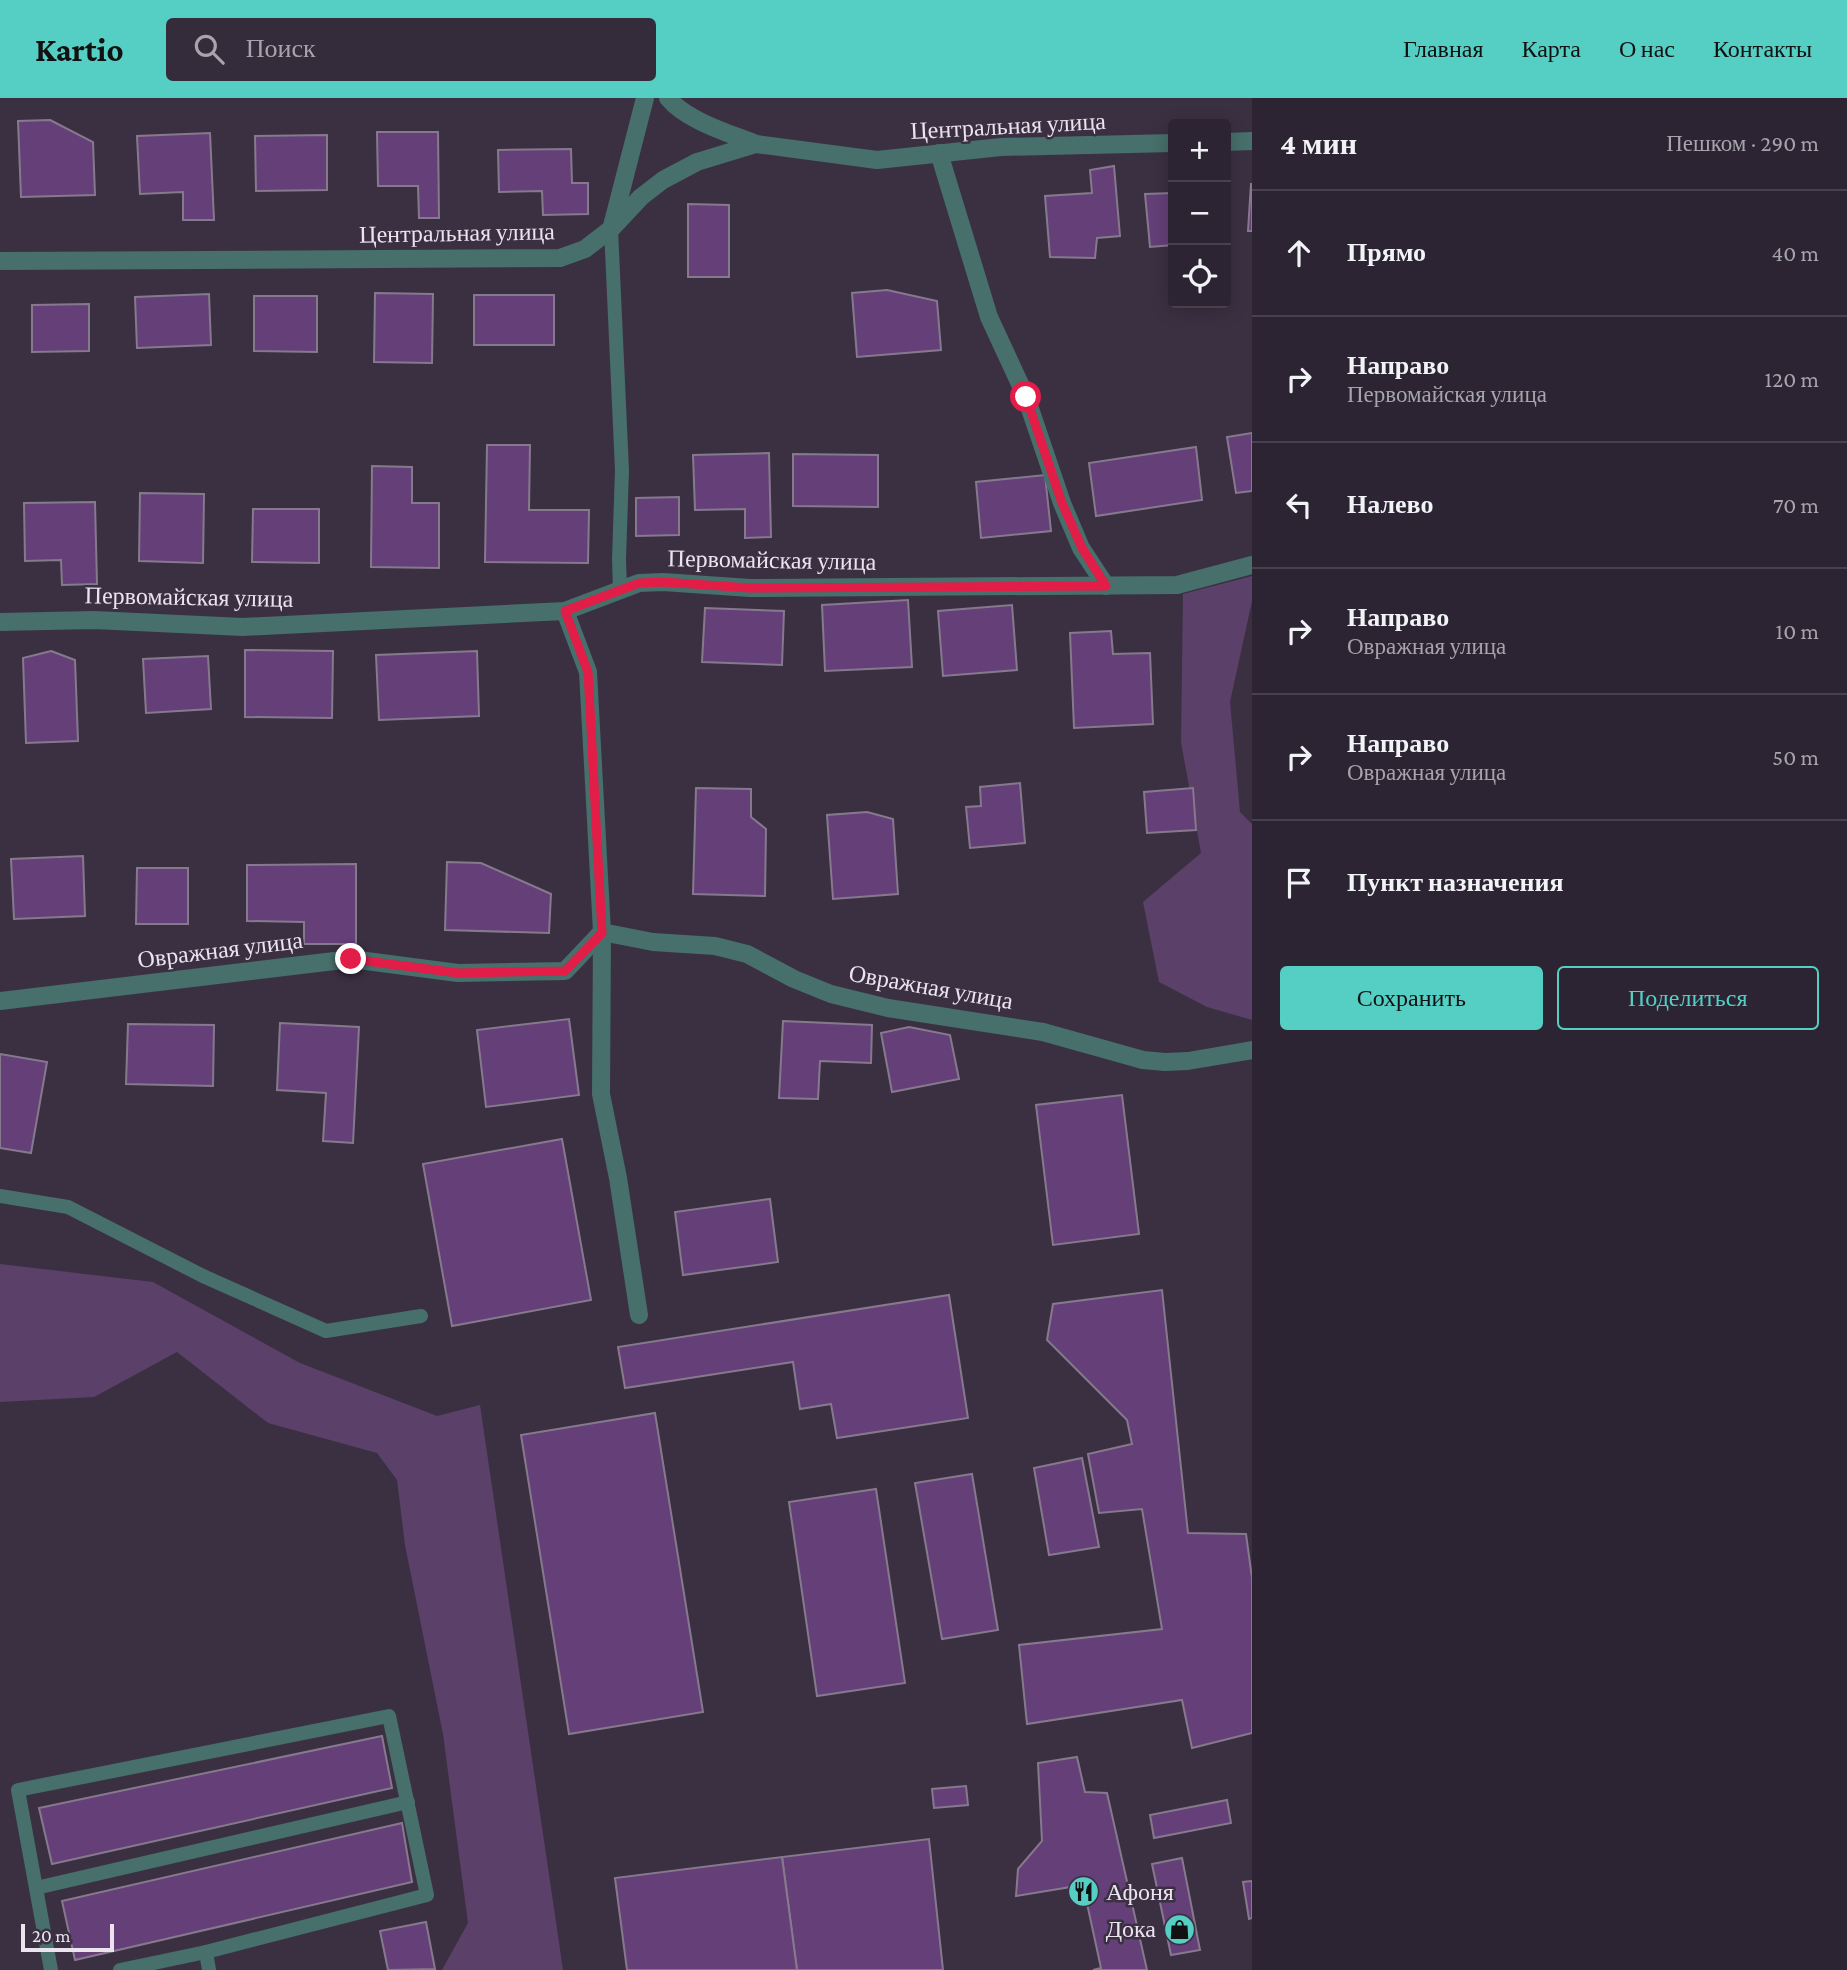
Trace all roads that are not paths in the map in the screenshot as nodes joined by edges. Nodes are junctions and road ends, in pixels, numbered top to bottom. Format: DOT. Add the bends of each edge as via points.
graph roads {
  1 [pos="645,98"];
  2 [pos="668,98"];
  3 [pos="1252,141"];
  4 [pos="1231,142"];
  5 [pos="1168,143"];
  6 [pos="756,144"];
  7 [pos="939,153"];
  8 [pos="611,229"];
  9 [pos="0,261"];
  10 [pos="1252,565"];
  11 [pos="1106,586"];
  12 [pos="620,591"];
  13 [pos="565,611"];
  14 [pos="0,622"];
  15 [pos="602,933"];
  16 [pos="0,1001"];
  17 [pos="1252,1050"];
  18 [pos="0,1196"];
  19 [pos="639,1315"];
  20 [pos="421,1316"];
  21 [pos="408,1802"];
  22 [pos="36,1888"];
  23 [pos="206,1952"];
  24 [pos="51,1970"];
  25 [pos="120,1970"];
  26 [pos="209,1970"];
  1 -- 8 [label="street"];
  2 -- 6 [label="street" via="691,117"];
  3 -- 4 [label="street"];
  5 -- 7 [label="street, Центральная улица"];
  6 -- 7 [label="street, Центральная улица" via="877,160"];
  6 -- 8 [label="street, Центральная улица" via="697,162 663,180"];
  7 -- 11 [label="street" via="989,317 1026,397 1067,514"];
  8 -- 9 [label="street, Центральная улица" via="585,249 560,258"];
  8 -- 12 [label="lane" via="622,470"];
  10 -- 11 [label="street, Первомайская улица" via="1177,585"];
  11 -- 12 [label="street, Первомайская улица" via="750,588 663,582 639,583"];
  12 -- 13 [label="street, Первомайская улица"];
  13 -- 14 [label="street, Первомайская улица" via="243,627 94,620"];
  13 -- 15 [label="street" via="588,672"];
  15 -- 16 [label="street, Овражная улица" via="565,971 458,973 351,959"];
  15 -- 17 [label="street, Овражная улица" via="747,954 831,994 888,1008 1044,1032 1143,1060 1188,1061"];
  15 -- 19 [label="street" via="600,1094"];
  18 -- 20 [label="lane" via="68,1207 203,1276 326,1331"];
  21 -- 22 [label="lane"];
  21 -- 22 [label="lane" via="389,1716 18,1790"];
  21 -- 23 [label="lane" via="427,1895"];
  22 -- 24 [label="lane"];
  23 -- 25 [label="lane"];
  23 -- 26 [label="lane"];
}
